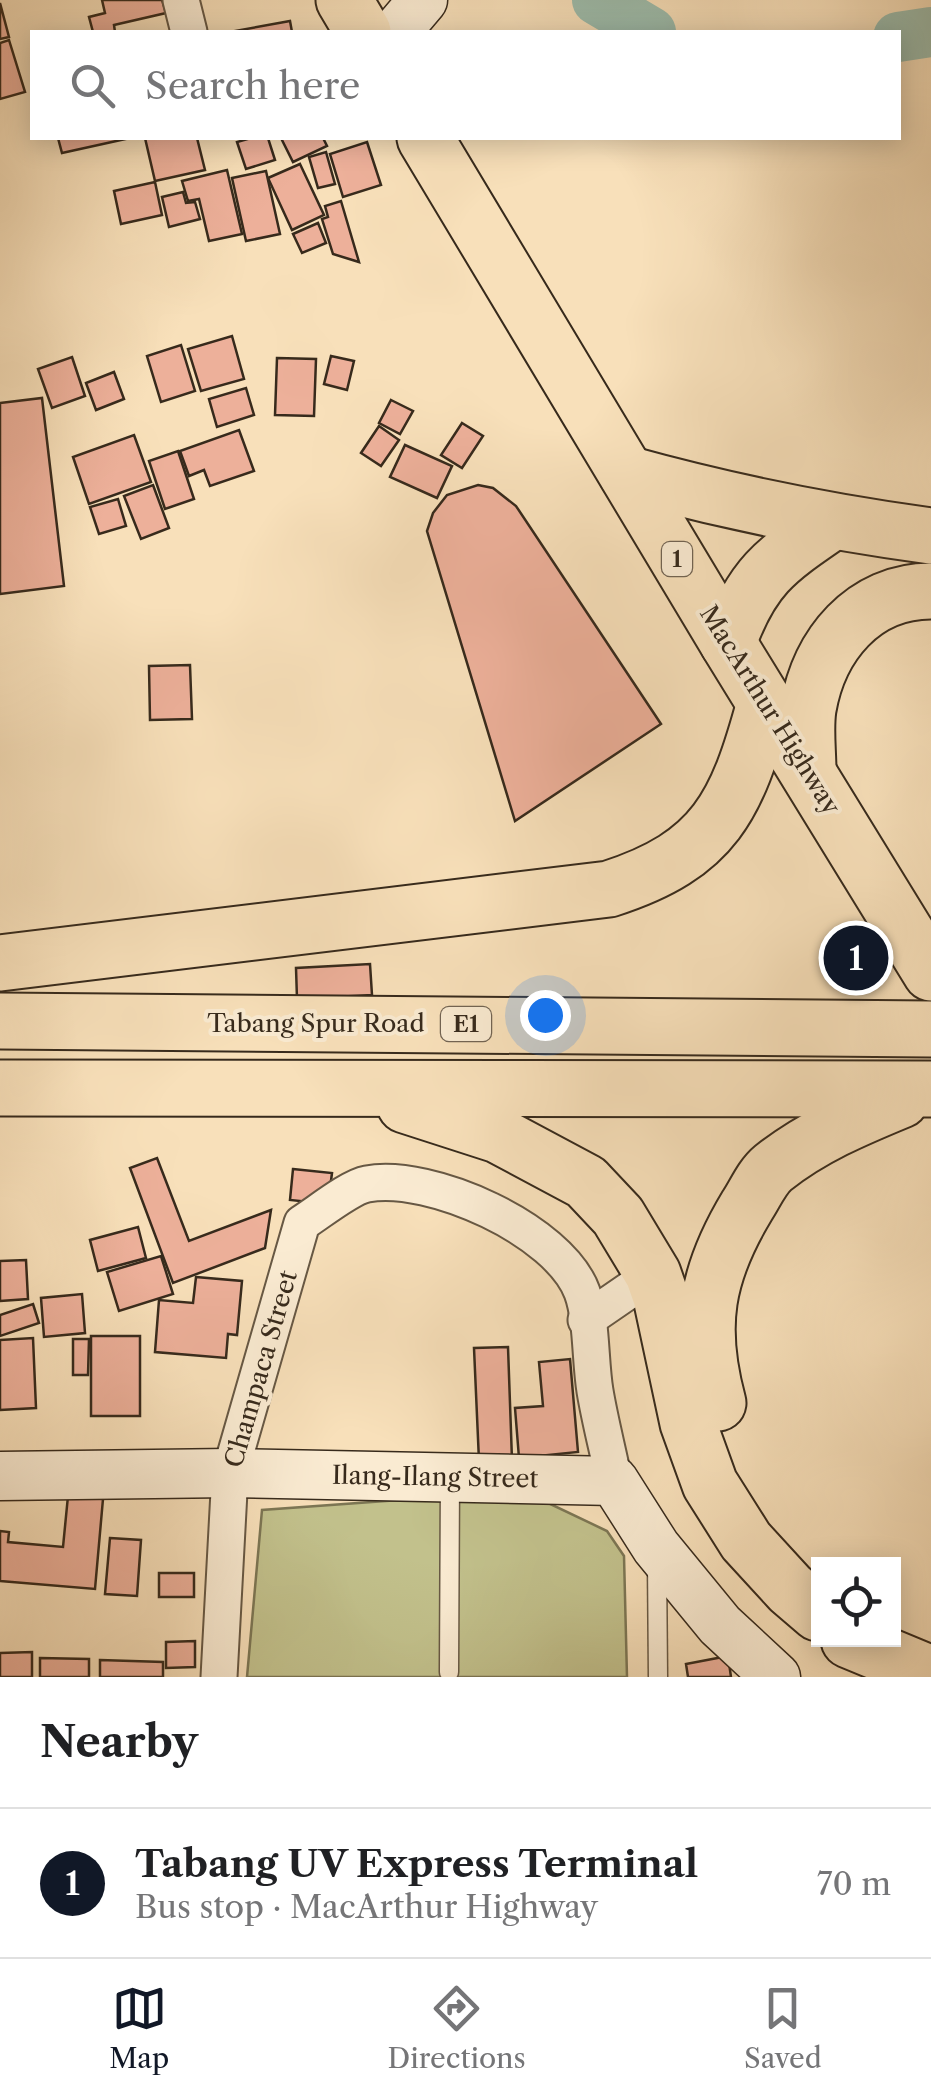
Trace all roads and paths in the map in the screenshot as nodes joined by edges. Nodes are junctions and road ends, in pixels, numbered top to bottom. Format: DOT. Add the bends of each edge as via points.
graph roads {
  1 [pos="182,0"];
  2 [pos="344,0"];
  3 [pos="424,0"];
  4 [pos="189,30"];
  5 [pos="362,30"];
  6 [pos="398,30"];
  7 [pos="426,140"];
  8 [pos="627,474"];
  9 [pos="832,522"];
  10 [pos="931,536"];
  11 [pos="931,590"];
  12 [pos="728,643"];
  13 [pos="765,703"];
  14 [pos="808,772"];
  15 [pos="918,952"];
  16 [pos="0,963"];
  17 [pos="0,1021"];
  18 [pos="931,1029"];
  19 [pos="0,1088"];
  20 [pos="929,1089"];
  21 [pos="359,1090"];
  22 [pos="653,1274"];
  23 [pos="586,1320"];
  24 [pos="230,1474"];
  25 [pos="0,1476"];
  26 [pos="450,1476"];
  27 [pos="614,1481"];
  28 [pos="656,1548"];
  29 [pos="811,1561"];
  30 [pos="811,1607"];
  31 [pos="901,1627"];
  32 [pos="931,1641"];
  33 [pos="866,1647"];
  34 [pos="449,1672"];
  35 [pos="931,1674"];
  36 [pos="219,1677"];
  37 [pos="658,1677"];
  38 [pos="776,1677"];
  1 -- 4 [label="street"];
  2 -- 5 [label="highway"];
  3 -- 6 [label="street"];
  7 -- 8 [label="highway, MacArthur Highway / 1"];
  8 -- 9 [label="highway"];
  8 -- 12 [label="highway, MacArthur Highway / 1"];
  9 -- 10 [label="highway"];
  9 -- 12 [label="highway" via="754,586"];
  11 -- 14 [label="highway" via="873,604 836,638 808,711"];
  12 -- 13 [label="highway, MacArthur Highway / 1"];
  13 -- 14 [label="highway, MacArthur Highway / 1"];
  13 -- 16 [label="highway" via="747,768 728,804 703,839 649,876 608,889"];
  14 -- 15 [label="highway, MacArthur Highway / 1"];
  17 -- 18 [label="highway, Tabang Spur Road / E1"];
  19 -- 21 [label="highway"];
  20 -- 21 [label="highway"];
  20 -- 29 [label="highway" via="824,1132 769,1172 721,1254 706,1311 709,1370 727,1435 764,1501"];
  21 -- 22 [label="highway" via="498,1135 586,1182 618,1216"];
  22 -- 23 [label="street"];
  22 -- 30 [label="highway" via="688,1423 710,1484 746,1540"];
  23 -- 24 [label="street, Champaca Street" via="572,1274 506,1218 424,1185 365,1184 302,1223"];
  23 -- 27 [label="street, Champaca Street"];
  24 -- 25 [label="street, Ilang-Ilang Street"];
  24 -- 26 [label="street, Ilang-Ilang Street"];
  24 -- 36 [label="street, Champaca Street"];
  26 -- 27 [label="street, Ilang-Ilang Street"];
  26 -- 34 [label="lane"];
  27 -- 28 [label="street"];
  28 -- 37 [label="lane"];
  28 -- 38 [label="street" via="720,1625"];
  31 -- 32 [label="highway"];
  33 -- 35 [label="highway"];
}
